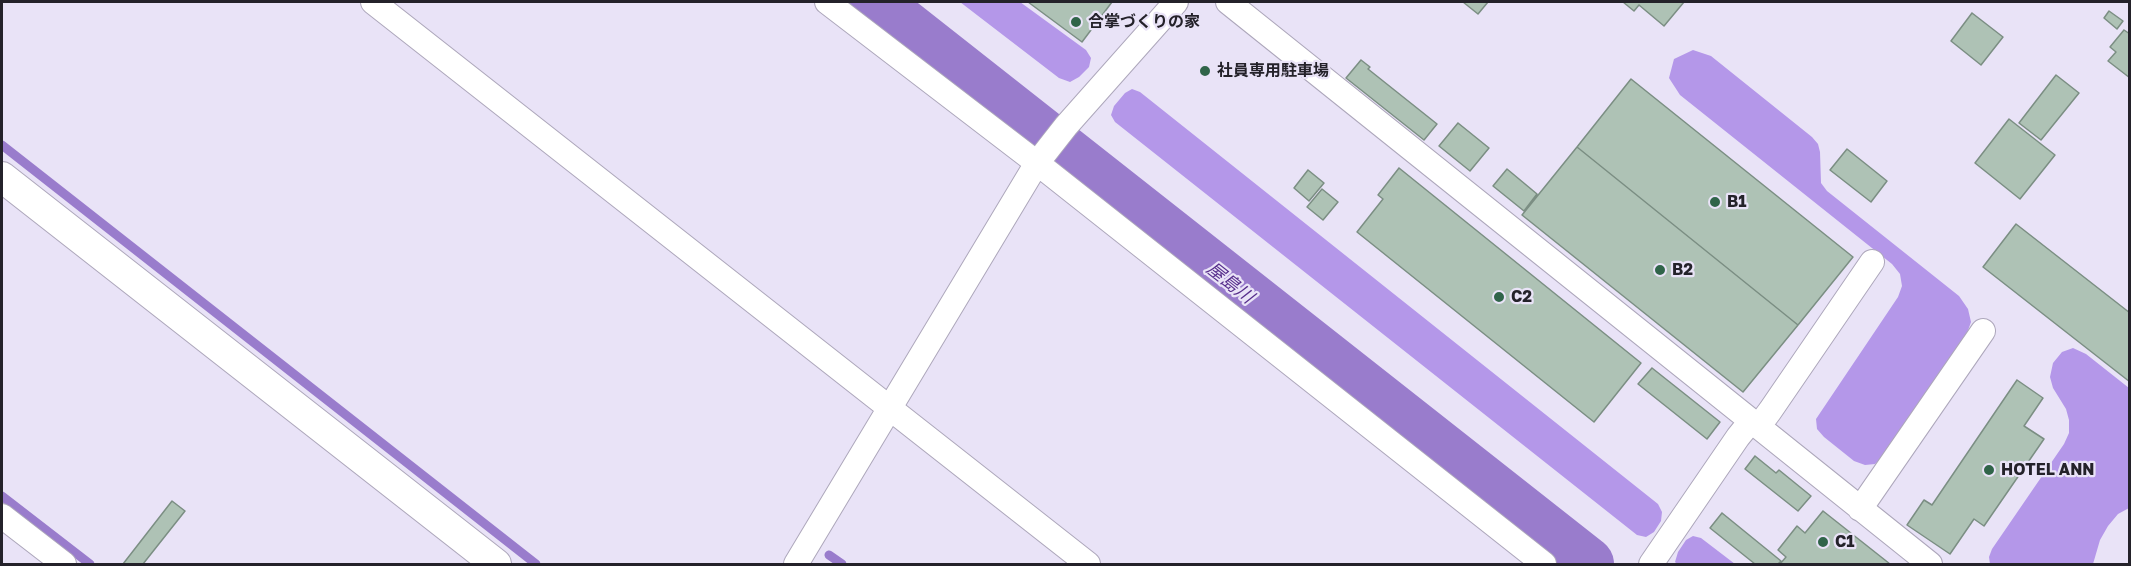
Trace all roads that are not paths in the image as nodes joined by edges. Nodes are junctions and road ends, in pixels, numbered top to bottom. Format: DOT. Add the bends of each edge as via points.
graph roads {
  1 [pos="373,2"];
  2 [pos="827,2"];
  3 [pos="1176,2"];
  4 [pos="1228,2"];
  5 [pos="1039,161"];
  6 [pos="2,177"];
  7 [pos="1872,262"];
  8 [pos="1983,332"];
  9 [pos="890,408"];
  10 [pos="1754,424"];
  11 [pos="1860,509"];
  12 [pos="2,516"];
  13 [pos="64,564"];
  14 [pos="496,564"];
  15 [pos="796,564"];
  16 [pos="1089,564"];
  17 [pos="1544,564"];
  18 [pos="1652,564"];
  19 [pos="1930,564"];
  1 -- 9 [label="street"];
  2 -- 5 [label="street"];
  3 -- 5 [label="street"];
  4 -- 10 [label="street"];
  5 -- 9 [label="street"];
  5 -- 17 [label="street"];
  6 -- 14 [label="street"];
  7 -- 10 [label="street" via="1770,411"];
  8 -- 11 [label="street"];
  9 -- 15 [label="street"];
  9 -- 16 [label="street"];
  10 -- 11 [label="street"];
  10 -- 18 [label="street" via="1732,447"];
  11 -- 19 [label="street"];
  12 -- 13 [label="street"];
}
